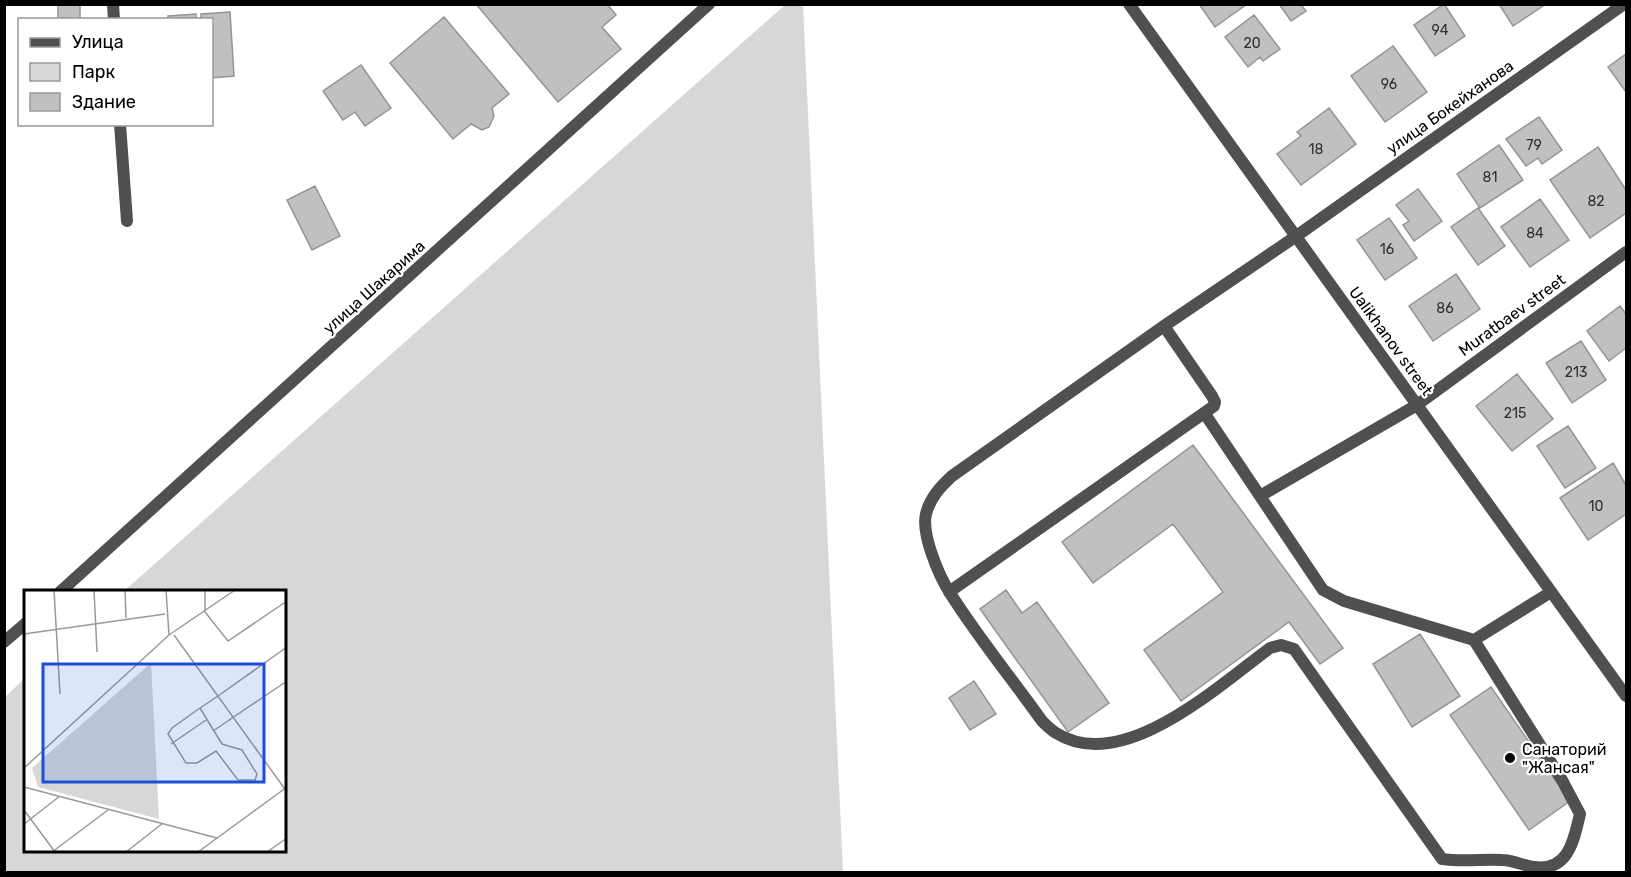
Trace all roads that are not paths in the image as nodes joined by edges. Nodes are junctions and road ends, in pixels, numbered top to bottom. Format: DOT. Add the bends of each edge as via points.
graph roads {
  1 [pos="709,4"];
  2 [pos="1129,4"];
  3 [pos="1624,4"];
  4 [pos="120,126"];
  5 [pos="127,222"];
  6 [pos="1295,237"];
  7 [pos="1626,252"];
  8 [pos="1164,326"];
  9 [pos="1417,405"];
  10 [pos="1204,414"];
  11 [pos="1260,496"];
  12 [pos="62,590"];
  13 [pos="949,592"];
  14 [pos="1551,592"];
  15 [pos="24,625"];
  16 [pos="1474,640"];
  17 [pos="4,642"];
  18 [pos="1626,696"];
  1 -- 12 [label="street, улица Шакарима"];
  2 -- 6 [label="street, Ualikhanov street"];
  3 -- 6 [label="street, улица Бокейханова"];
  4 -- 5 [label="street"];
  6 -- 8 [label="street, улица Бокейханова"];
  6 -- 9 [label="street, Ualikhanov street"];
  7 -- 9 [label="street, Muratbaev street"];
  8 -- 10 [label="street" via="1215,402"];
  8 -- 13 [label="street, улица Бокейханова" via="952,476 938,490 925,516 926,529 932,555"];
  9 -- 11 [label="street, Muratbaev street"];
  9 -- 14 [label="street, Ualikhanov street"];
  10 -- 11 [label="street"];
  10 -- 13 [label="street"];
  11 -- 16 [label="street" via="1323,590 1333,597"];
  13 -- 16 [label="street, улица Бокейханова" via="1042,721 1056,733 1079,742 1101,745 1139,736 1179,714 1270,648 1281,645 1294,649 1442,859 1509,860 1535,868 1553,865 1566,856 1573,844 1580,814"];
  14 -- 16 [label="street"];
  14 -- 18 [label="street, Ualikhanov street"];
  15 -- 17 [label="street"];
}
